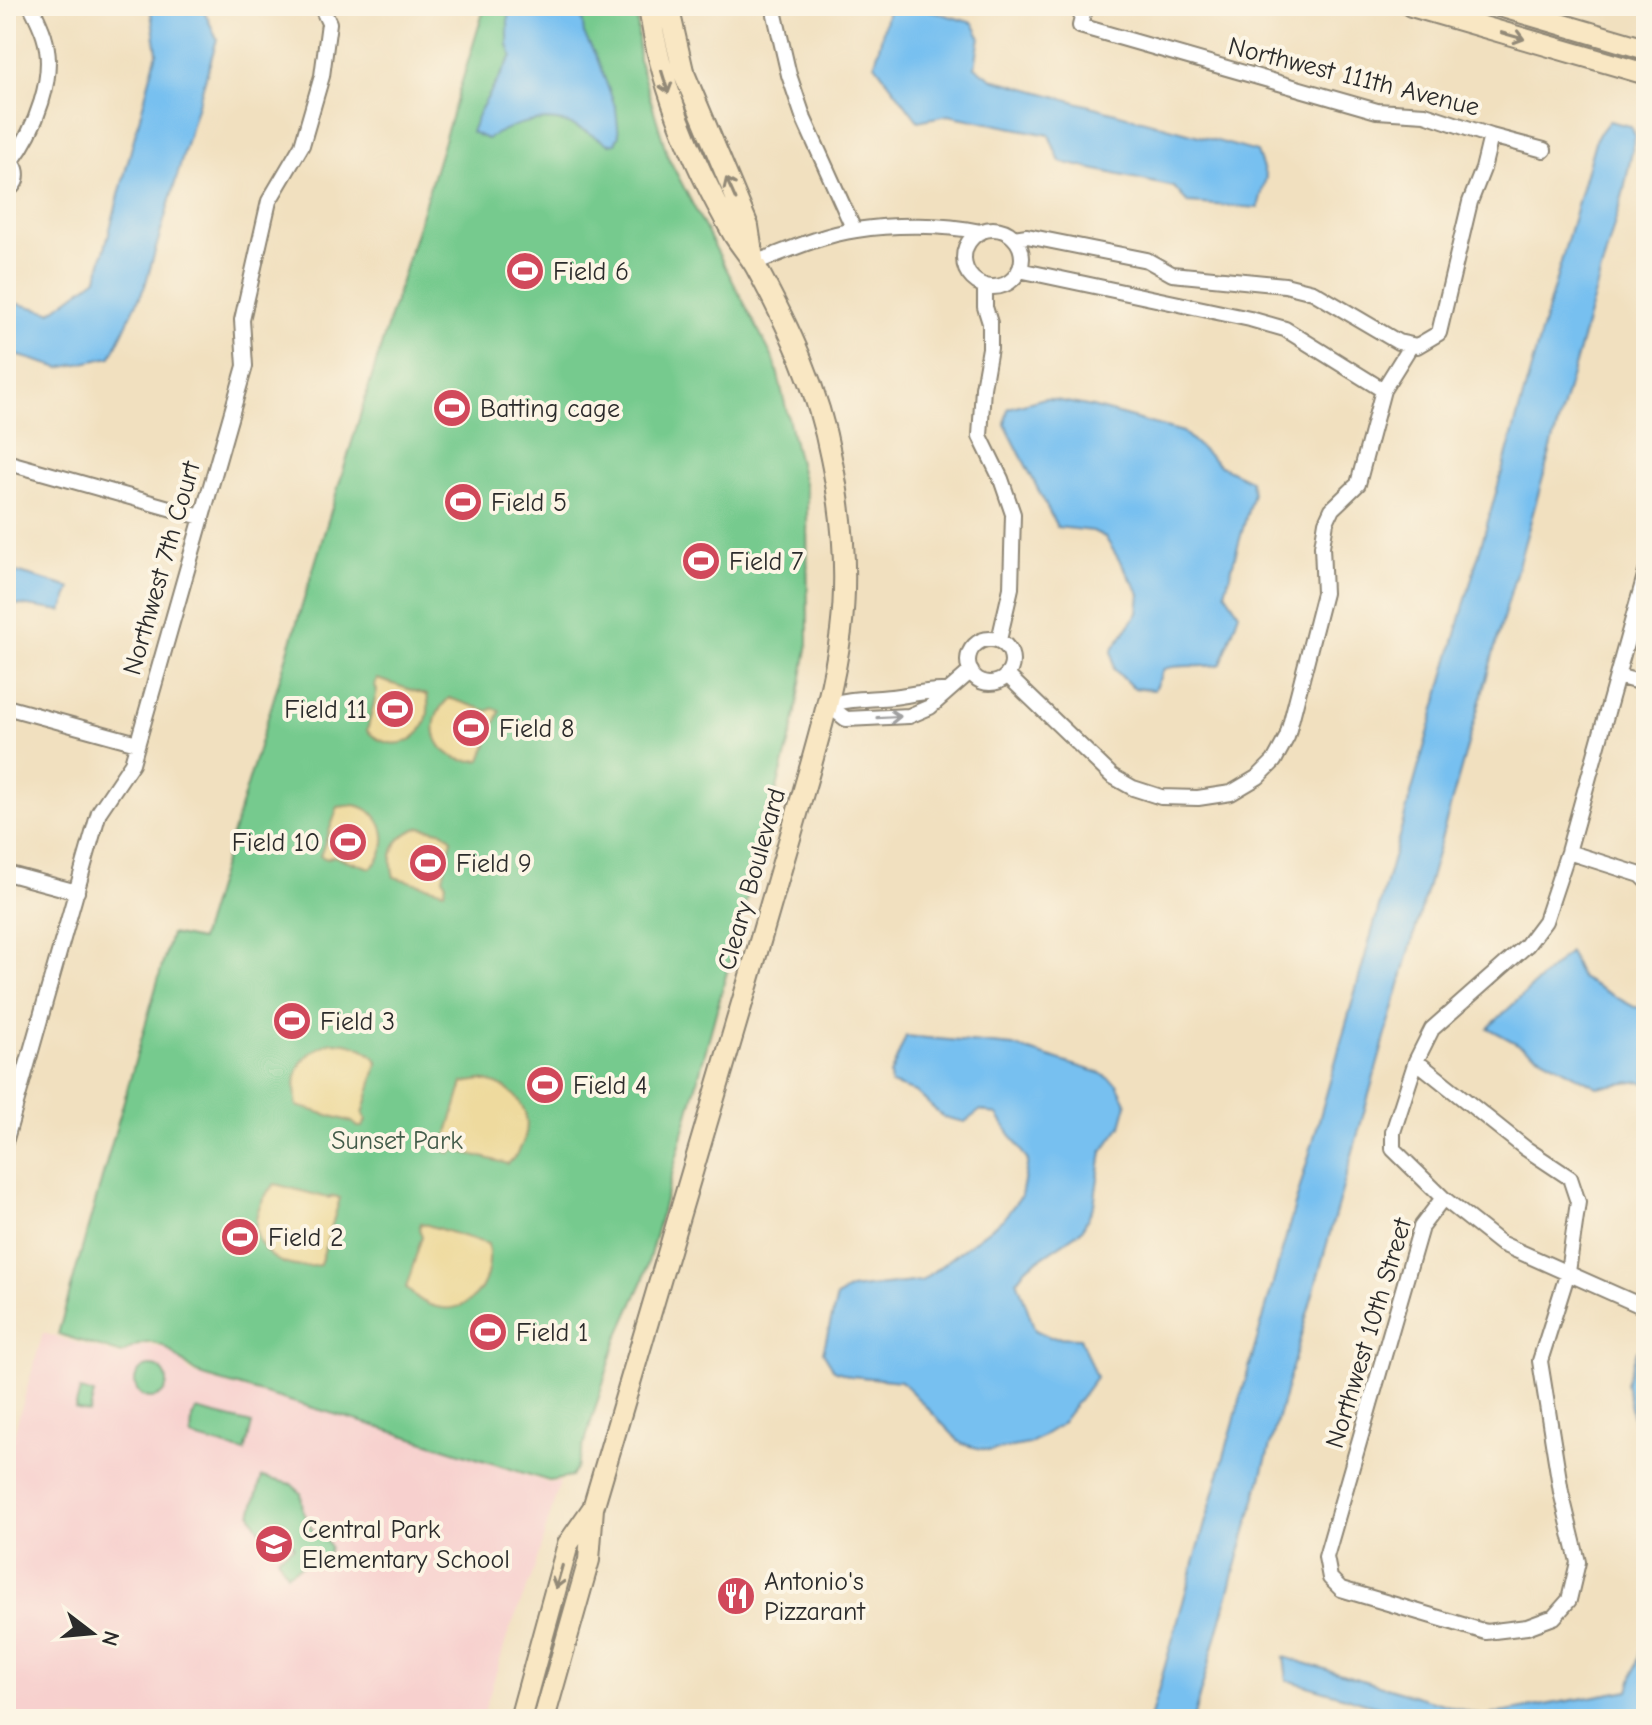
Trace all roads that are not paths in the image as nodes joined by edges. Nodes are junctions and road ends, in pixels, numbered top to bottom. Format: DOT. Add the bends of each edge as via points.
graph roads {
  1 [pos="31,6"];
  2 [pos="321,6"];
  3 [pos="649,6"];
  4 [pos="668,6"];
  5 [pos="773,6"];
  6 [pos="1085,6"];
  7 [pos="1411,6"];
  8 [pos="1499,6"];
  9 [pos="1646,49"];
  10 [pos="1646,74"];
  11 [pos="1491,136"];
  12 [pos="1544,150"];
  13 [pos="8,160"];
  14 [pos="6,191"];
  15 [pos="854,230"];
  16 [pos="981,232"];
  17 [pos="1014,238"];
  18 [pos="754,263"];
  19 [pos="1019,270"];
  20 [pos="985,286"];
  21 [pos="1411,345"];
  22 [pos="1383,390"];
  23 [pos="6,462"];
  24 [pos="201,517"];
  25 [pos="1646,572"];
  26 [pos="999,640"];
  27 [pos="971,671"];
  28 [pos="1007,675"];
  29 [pos="1617,676"];
  30 [pos="1646,684"];
  31 [pos="945,691"];
  32 [pos="828,705"];
  33 [pos="6,707"];
  34 [pos="137,743"];
  35 [pos="1568,852"];
  36 [pos="6,873"];
  37 [pos="1646,880"];
  38 [pos="77,892"];
  39 [pos="1416,1061"];
  40 [pos="6,1139"];
  41 [pos="1443,1198"];
  42 [pos="1568,1272"];
  43 [pos="1646,1308"];
  44 [pos="593,1508"];
  45 [pos="520,1719"];
  46 [pos="544,1719"];
  1 -- 13 [label="street" via="45,38 47,83 29,139"];
  2 -- 24 [label="street, Northwest 7th Court" via="329,23 322,76 302,145 269,201 242,320 245,366"];
  3 -- 18 [label="street, Cleary Boulevard, one-way" via="672,105 735,236"];
  18 -- 4 [label="street, Cleary Boulevard, one-way" via="748,226 683,71"];
  5 -- 15 [label="street" via="804,119"];
  6 -- 11 [label="street, Northwest 111th Avenue" via="1080,26 1377,111 1425,114"];
  7 -- 10 [label="street, one-way"];
  8 -- 9 [label="street"];
  11 -- 12 [label="street, Northwest 111th Avenue"];
  11 -- 21 [label="street" via="1439,333"];
  13 -- 14 [label="street" via="17,177"];
  15 -- 16 [label="street"];
  15 -- 18 [label="street"];
  16 -- 17 [label="street" via="998,229"];
  16 -- 20 [label="street" via="968,243 964,260 971,276"];
  17 -- 19 [label="street" via="1021,253"];
  17 -- 21 [label="street" via="1027,236 1139,258 1172,274 1313,292"];
  18 -- 32 [label="street, Cleary Boulevard" via="813,387 838,493 843,599"];
  19 -- 20 [label="street" via="1005,284"];
  19 -- 22 [label="street" via="1285,329"];
  20 -- 26 [label="street" via="990,348 980,436 1013,514 1011,588"];
  21 -- 22 [label="street"];
  22 -- 28 [label="street" via="1358,484 1326,522 1324,593 1287,737 1258,777 1231,793 1198,798 1161,797 1133,788 1112,776"];
  23 -- 24 [label="street"];
  24 -- 34 [label="street, Northwest 7th Court"];
  25 -- 29 [label="street, Northwest 10th Street"];
  26 -- 27 [label="street" via="986,639 973,647"];
  26 -- 28 [label="street" via="1012,658"];
  27 -- 28 [label="street" via="986,683"];
  27 -- 31 [label="street"];
  29 -- 30 [label="street"];
  29 -- 35 [label="street, Northwest 10th Street"];
  31 -- 32 [label="street" via="849,698"];
  32 -- 31 [label="street, one-way" via="846,719 909,716 930,707"];
  32 -- 44 [label="street, Cleary Boulevard"];
  33 -- 34 [label="street"];
  34 -- 38 [label="street, Northwest 7th Court" via="132,763 99,812"];
  35 -- 37 [label="street"];
  35 -- 39 [label="street, Northwest 10th Street" via="1545,921 1527,945 1432,1029"];
  36 -- 38 [label="street"];
  38 -- 40 [label="street, Northwest 7th Court"];
  39 -- 41 [label="street, Northwest 10th Street" via="1393,1132 1393,1149"];
  39 -- 42 [label="street" via="1570,1178 1578,1202"];
  41 -- 42 [label="street" via="1500,1243"];
  41 -- 42 [label="street, Northwest 10th Street" via="1421,1227 1326,1557 1330,1578 1341,1589 1486,1632 1554,1617 1569,1600 1578,1562 1540,1361"];
  42 -- 43 [label="street"];
  44 -- 45 [label="street, Cleary Boulevard, one-way" via="568,1544"];
  44 -- 46 [label="street, Cleary Boulevard" via="589,1560"];
}
